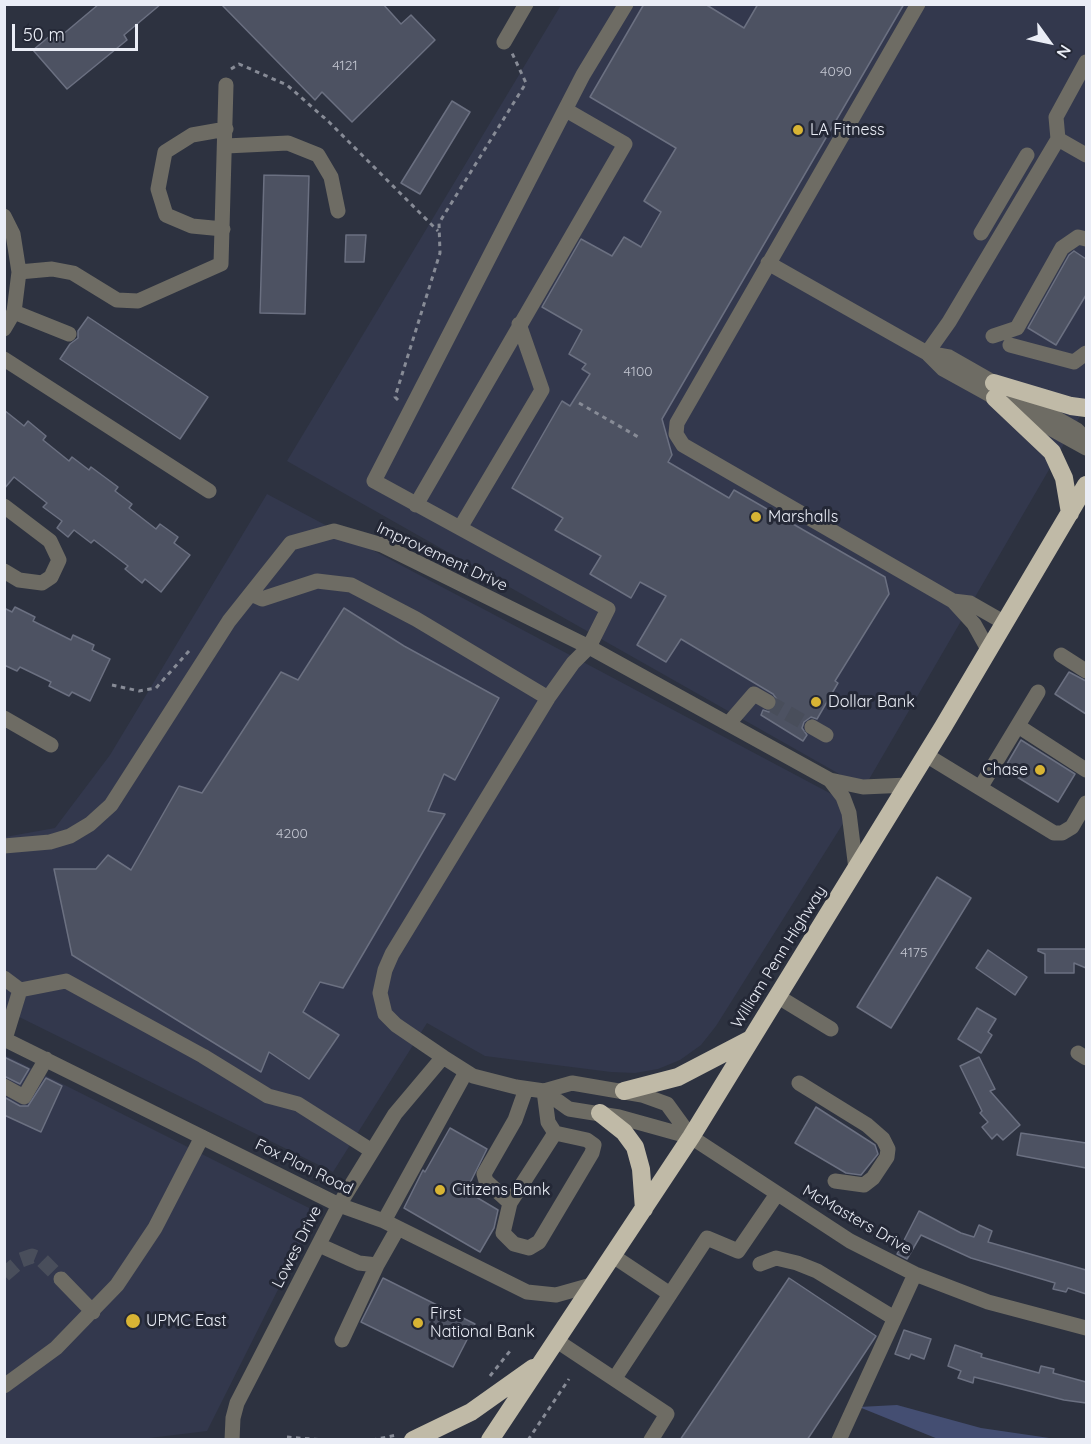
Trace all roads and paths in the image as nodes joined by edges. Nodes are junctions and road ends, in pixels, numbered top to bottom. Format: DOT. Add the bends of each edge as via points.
graph roads {
  1 [pos="526,4"];
  2 [pos="626,4"];
  3 [pos="918,4"];
  4 [pos="504,42"];
  5 [pos="1086,62"];
  6 [pos="231,69"];
  7 [pos="226,85"];
  8 [pos="566,110"];
  9 [pos="226,129"];
  10 [pos="1058,138"];
  11 [pos="226,146"];
  12 [pos="1027,155"];
  13 [pos="1086,155"];
  14 [pos="338,211"];
  15 [pos="4,216"];
  16 [pos="223,229"];
  17 [pos="439,232"];
  18 [pos="981,232"];
  19 [pos="1086,239"];
  20 [pos="768,263"];
  21 [pos="19,272"];
  22 [pos="14,312"];
  23 [pos="519,324"];
  24 [pos="4,329"];
  25 [pos="69,334"];
  26 [pos="993,336"];
  27 [pos="1010,345"];
  28 [pos="927,352"];
  29 [pos="1086,353"];
  30 [pos="4,359"];
  31 [pos="995,391"];
  32 [pos="579,403"];
  33 [pos="1086,408"];
  34 [pos="410,413"];
  35 [pos="640,438"];
  36 [pos="1086,439"];
  37 [pos="1086,448"];
  38 [pos="1086,485"];
  39 [pos="209,490"];
  40 [pos="416,505"];
  41 [pos="4,506"];
  42 [pos="1070,513"];
  43 [pos="460,528"];
  44 [pos="4,571"];
  45 [pos="250,594"];
  46 [pos="953,601"];
  47 [pos="1005,623"];
  48 [pos="589,647"];
  49 [pos="193,648"];
  50 [pos="989,651"];
  51 [pos="1061,655"];
  52 [pos="1086,671"];
  53 [pos="112,685"];
  54 [pos="1038,692"];
  55 [pos="548,698"];
  56 [pos="768,702"];
  57 [pos="4,718"];
  58 [pos="729,723"];
  59 [pos="1018,726"];
  60 [pos="812,728"];
  61 [pos="826,735"];
  62 [pos="51,745"];
  63 [pos="926,755"];
  64 [pos="1086,770"];
  65 [pos="830,780"];
  66 [pos="908,785"];
  67 [pos="980,788"];
  68 [pos="1086,803"];
  69 [pos="4,846"];
  70 [pos="856,869"];
  71 [pos="4,978"];
  72 [pos="20,990"];
  73 [pos="777,996"];
  74 [pos="831,1029"];
  75 [pos="5,1039"];
  76 [pos="751,1040"];
  77 [pos="443,1057"];
  78 [pos="45,1059"];
  79 [pos="466,1072"];
  80 [pos="799,1083"];
  81 [pos="4,1086"];
  82 [pos="526,1089"];
  83 [pos="544,1091"];
  84 [pos="624,1091"];
  85 [pos="600,1113"];
  86 [pos="555,1133"];
  87 [pos="202,1137"];
  88 [pos="691,1137"];
  89 [pos="372,1151"];
  90 [pos="835,1181"];
  91 [pos="777,1194"];
  92 [pos="510,1203"];
  93 [pos="339,1205"];
  94 [pos="644,1209"];
  95 [pos="384,1221"];
  96 [pos="398,1228"];
  97 [pos="319,1245"];
  98 [pos="613,1256"];
  99 [pos="760,1264"];
  100 [pos="376,1265"];
  101 [pos="915,1274"];
  102 [pos="61,1279"];
  103 [pos="595,1284"];
  104 [pos="670,1294"];
  105 [pos="93,1312"];
  106 [pos="894,1318"];
  107 [pos="1086,1328"];
  108 [pos="342,1340"];
  109 [pos="557,1341"];
  110 [pos="542,1362"];
  111 [pos="615,1378"];
  112 [pos="570,1379"];
  113 [pos="4,1386"];
  114 [pos="287,1437"];
  115 [pos="232,1440"];
  116 [pos="323,1440"];
  117 [pos="413,1440"];
  118 [pos="490,1440"];
  119 [pos="528,1440"];
  120 [pos="651,1440"];
  121 [pos="839,1440"];
  1 -- 4 [label="street"];
  2 -- 8 [label="street"];
  3 -- 20 [label="street"];
  4 -- 17 [label="path" via="526,83 439,223"];
  5 -- 10 [label="street" via="1056,117"];
  6 -- 17 [label="path" via="239,63 287,85"];
  7 -- 9 [label="street"];
  8 -- 23 [label="street" via="624,144"];
  8 -- 34 [label="street"];
  9 -- 11 [label="street"];
  9 -- 16 [label="street" via="192,135 165,152 158,189 166,214 192,226"];
  10 -- 13 [label="street"];
  10 -- 28 [label="street" via="949,322"];
  11 -- 14 [label="street" via="288,143 318,155 331,177"];
  11 -- 16 [label="street"];
  12 -- 18 [label="street"];
  15 -- 21 [label="street" via="13,234"];
  16 -- 21 [label="street" via="222,264 138,301 117,300 73,273 52,268"];
  17 -- 34 [label="path" via="440,253 395,397"];
  19 -- 26 [label="street" via="1078,237 1062,248 1017,328"];
  20 -- 28 [label="street"];
  20 -- 46 [label="street" via="677,423 678,440"];
  21 -- 22 [label="street"];
  22 -- 24 [label="street"];
  22 -- 25 [label="street"];
  23 -- 40 [label="street"];
  23 -- 43 [label="street" via="542,390"];
  27 -- 29 [label="street" via="1074,362"];
  28 -- 31 [label="street" via="943,369"];
  30 -- 39 [label="street"];
  31 -- 33 [label="highway"];
  31 -- 36 [label="street" via="1077,430"];
  31 -- 37 [label="street"];
  31 -- 42 [label="highway" via="1052,452 1064,478"];
  32 -- 35 [label="path"];
  34 -- 40 [label="street" via="374,481"];
  38 -- 42 [label="highway, William Penn Highway"];
  40 -- 43 [label="street"];
  41 -- 44 [label="street" via="50,542 58,560 51,577 42,583 19,580"];
  42 -- 47 [label="highway, William Penn Highway"];
  43 -- 48 [label="street" via="608,609"];
  45 -- 48 [label="street, Improvement Drive" via="291,543 334,531 382,545"];
  45 -- 55 [label="street" via="262,599 317,581 351,585"];
  45 -- 69 [label="street, Improvement Drive" via="111,805 70,836"];
  46 -- 47 [label="street" via="970,603"];
  46 -- 50 [label="street" via="974,624"];
  47 -- 50 [label="highway, William Penn Highway"];
  48 -- 55 [label="street"];
  48 -- 58 [label="street, Improvement Drive"];
  49 -- 53 [label="path" via="156,688 139,691"];
  50 -- 63 [label="highway, William Penn Highway"];
  51 -- 52 [label="street"];
  54 -- 59 [label="street"];
  55 -- 77 [label="street" via="385,970 380,993 385,1014 396,1026"];
  56 -- 58 [label="street" via="754,694"];
  57 -- 62 [label="street"];
  58 -- 65 [label="street, Improvement Drive"];
  59 -- 64 [label="street"];
  59 -- 67 [label="street"];
  60 -- 61 [label="street"];
  63 -- 66 [label="highway, William Penn Highway"];
  63 -- 67 [label="street"];
  65 -- 66 [label="street" via="863,787"];
  65 -- 70 [label="street" via="849,813"];
  66 -- 70 [label="highway, William Penn Highway"];
  67 -- 68 [label="street" via="1054,833 1072,827"];
  70 -- 73 [label="highway, William Penn Highway"];
  71 -- 72 [label="street"];
  72 -- 75 [label="street"];
  72 -- 89 [label="street" via="66,981 268,1096 298,1104"];
  73 -- 74 [label="street"];
  73 -- 76 [label="highway, William Penn Highway"];
  75 -- 78 [label="street, Fox Plan Road"];
  76 -- 84 [label="highway" via="678,1077"];
  76 -- 88 [label="highway, William Penn Highway"];
  77 -- 79 [label="street"];
  77 -- 89 [label="street, Lowes Drive" via="402,1105"];
  78 -- 81 [label="street" via="24,1097"];
  78 -- 87 [label="street, Fox Plan Road"];
  79 -- 82 [label="street" via="482,1080"];
  79 -- 95 [label="street"];
  80 -- 90 [label="street" via="867,1125 888,1149 887,1158 864,1185"];
  82 -- 83 [label="street"];
  82 -- 92 [label="street" via="515,1120 484,1174 486,1181"];
  83 -- 84 [label="street" via="572,1083"];
  83 -- 85 [label="street" via="568,1109"];
  83 -- 86 [label="street" via="548,1122"];
  84 -- 88 [label="street" via="667,1104"];
  85 -- 88 [label="street"];
  85 -- 94 [label="highway" via="624,1132 635,1148 641,1168"];
  86 -- 92 [label="street"];
  86 -- 92 [label="street" via="594,1145 539,1242 529,1248 514,1244 503,1233"];
  87 -- 93 [label="street, Fox Plan Road"];
  87 -- 105 [label="street" via="135,1260"];
  88 -- 91 [label="street, McMasters Drive"];
  88 -- 94 [label="highway, William Penn Highway"];
  89 -- 93 [label="street, Lowes Drive"];
  91 -- 101 [label="street, McMasters Drive" via="850,1241"];
  91 -- 104 [label="street" via="738,1251 708,1238"];
  93 -- 95 [label="street, Fox Plan Road"];
  93 -- 97 [label="street, Lowes Drive"];
  94 -- 98 [label="highway, William Penn Highway"];
  95 -- 96 [label="street, Fox Plan Road"];
  96 -- 100 [label="street"];
  96 -- 103 [label="street, Fox Plan Road" via="534,1294 556,1295"];
  97 -- 100 [label="street" via="360,1263"];
  97 -- 115 [label="street, Lowes Drive" via="237,1403"];
  98 -- 103 [label="highway, William Penn Highway"];
  98 -- 104 [label="street"];
  99 -- 106 [label="street" via="776,1258 817,1271"];
  100 -- 108 [label="street"];
  101 -- 106 [label="street"];
  101 -- 107 [label="street, McMasters Drive" via="988,1302"];
  102 -- 105 [label="street"];
  103 -- 109 [label="highway, William Penn Highway"];
  104 -- 111 [label="street"];
  105 -- 113 [label="street" via="56,1348"];
  106 -- 121 [label="street"];
  109 -- 110 [label="highway, William Penn Highway"];
  109 -- 111 [label="street"];
  110 -- 117 [label="highway" via="471,1412"];
  110 -- 118 [label="highway, William Penn Highway"];
  111 -- 120 [label="street" via="667,1414"];
  112 -- 119 [label="path"];
  114 -- 116 [label="path"];
}
